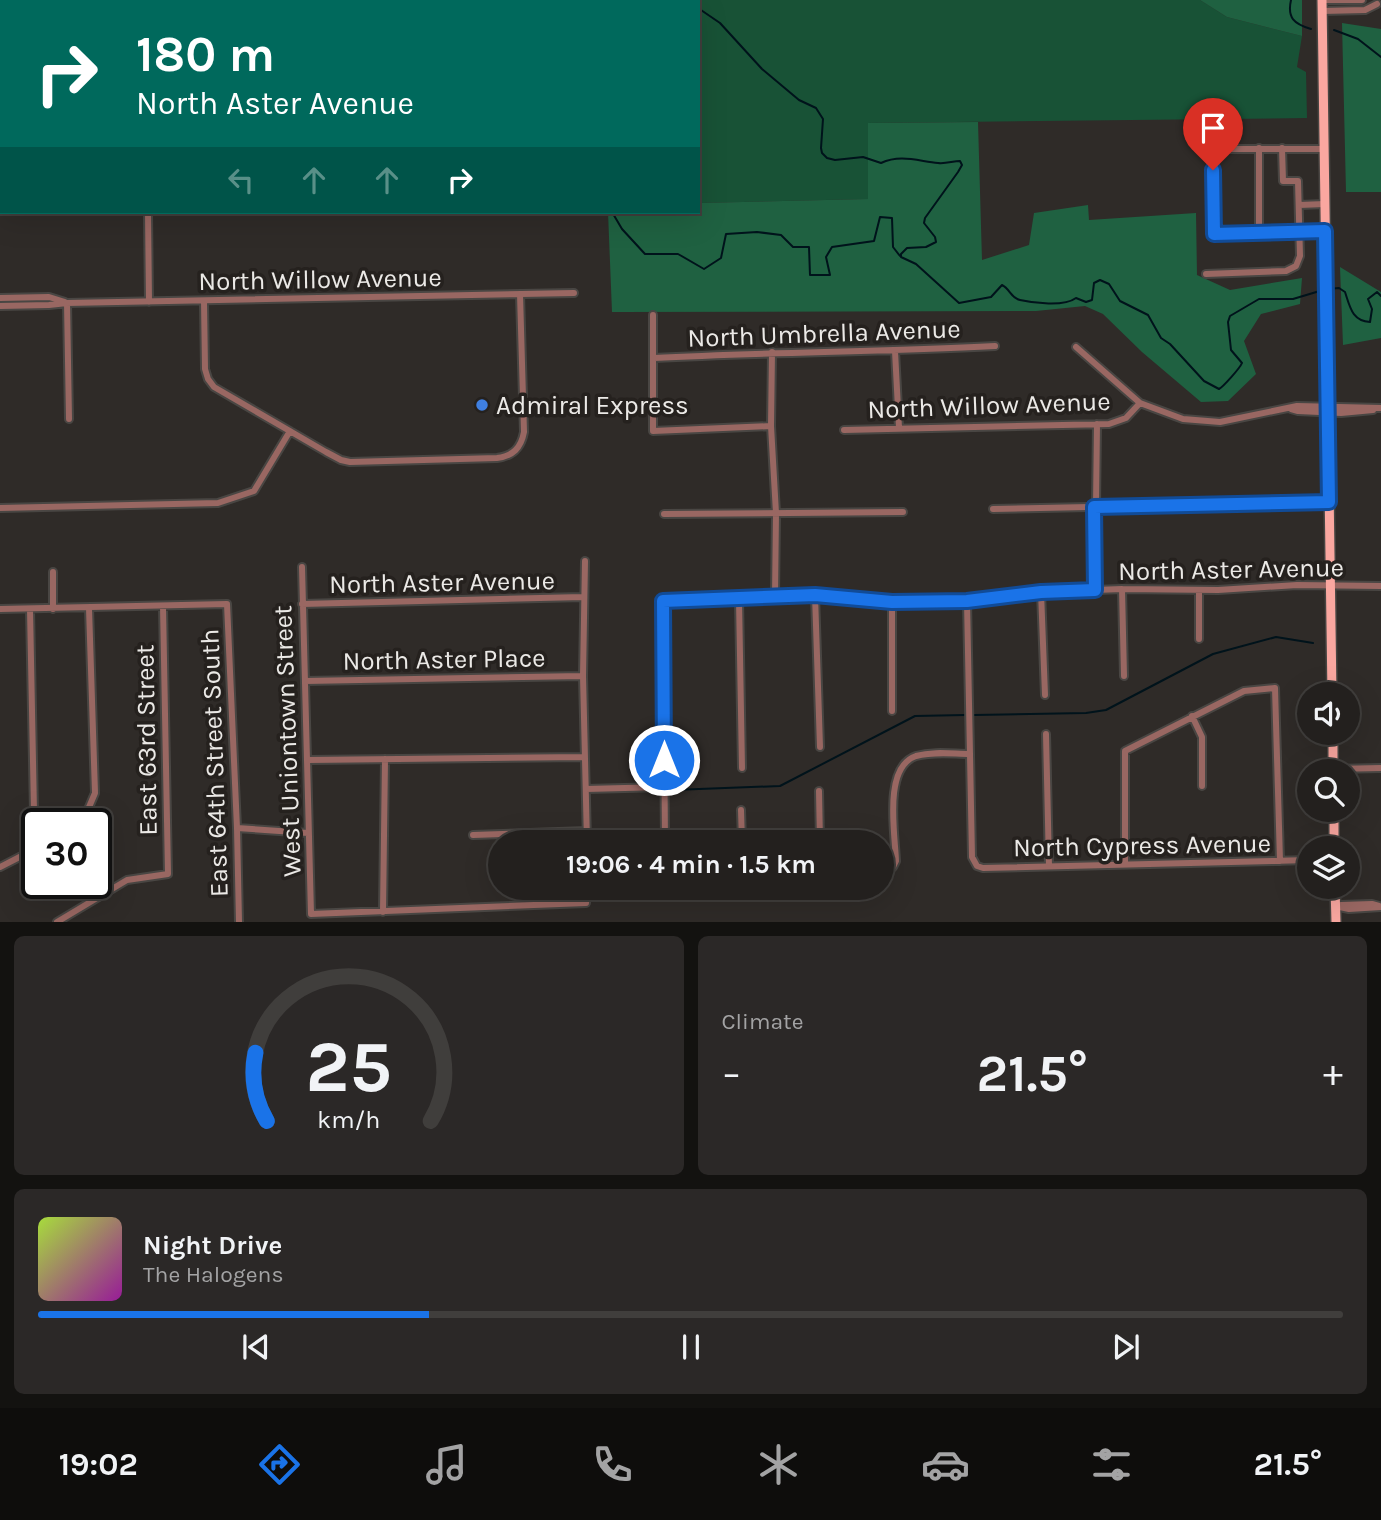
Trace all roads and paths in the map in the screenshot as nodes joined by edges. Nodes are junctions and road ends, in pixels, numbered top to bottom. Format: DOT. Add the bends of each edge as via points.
graph roads {
  1 [pos="1322,0"];
  2 [pos="1364,0"];
  3 [pos="1379,4"];
  4 [pos="1322,11"];
  5 [pos="1259,148"];
  6 [pos="1282,148"];
  7 [pos="1324,149"];
  8 [pos="1325,204"];
  9 [pos="1298,205"];
  10 [pos="148,214"];
  11 [pos="1300,231"];
  12 [pos="1325,231"];
  13 [pos="1259,232"];
  14 [pos="1206,274"];
  15 [pos="574,293"];
  16 [pos="520,294"];
  17 [pos="0,298"];
  18 [pos="204,301"];
  19 [pos="149,302"];
  20 [pos="67,303"];
  21 [pos="0,306"];
  22 [pos="653,315"];
  23 [pos="995,346"];
  24 [pos="1076,347"];
  25 [pos="895,351"];
  26 [pos="772,352"];
  27 [pos="654,358"];
  28 [pos="1140,403"];
  29 [pos="1328,409"];
  30 [pos="69,419"];
  31 [pos="1097,424"];
  32 [pos="771,426"];
  33 [pos="899,428"];
  34 [pos="290,430"];
  35 [pos="844,430"];
  36 [pos="1329,502"];
  37 [pos="1094,507"];
  38 [pos="0,508"];
  39 [pos="993,509"];
  40 [pos="903,512"];
  41 [pos="776,513"];
  42 [pos="664,514"];
  43 [pos="585,561"];
  44 [pos="302,567"];
  45 [pos="53,572"];
  46 [pos="1331,586"];
  47 [pos="1381,586"];
  48 [pos="1122,589"];
  49 [pos="1095,590"];
  50 [pos="1199,590"];
  51 [pos="1041,592"];
  52 [pos="815,595"];
  53 [pos="775,596"];
  54 [pos="583,597"];
  55 [pos="739,599"];
  56 [pos="967,601"];
  57 [pos="892,602"];
  58 [pos="302,604"];
  59 [pos="163,606"];
  60 [pos="89,608"];
  61 [pos="0,609"];
  62 [pos="30,609"];
  63 [pos="53,609"];
  64 [pos="1199,639"];
  65 [pos="583,676"];
  66 [pos="1124,676"];
  67 [pos="305,681"];
  68 [pos="1332,682"];
  69 [pos="1045,695"];
  70 [pos="892,711"];
  71 [pos="1192,716"];
  72 [pos="1046,734"];
  73 [pos="820,747"];
  74 [pos="970,754"];
  75 [pos="585,757"];
  76 [pos="385,759"];
  77 [pos="308,760"];
  78 [pos="742,768"];
  79 [pos="1381,768"];
  80 [pos="1360,769"];
  81 [pos="1202,786"];
  82 [pos="664,787"];
  83 [pos="586,789"];
  84 [pos="819,791"];
  85 [pos="34,808"];
  86 [pos="89,808"];
  87 [pos="741,810"];
  88 [pos="237,828"];
  89 [pos="587,830"];
  90 [pos="665,830"];
  91 [pos="742,830"];
  92 [pos="820,830"];
  93 [pos="308,833"];
  94 [pos="488,834"];
  95 [pos="473,835"];
  96 [pos="21,856"];
  97 [pos="1297,860"];
  98 [pos="1280,861"];
  99 [pos="1125,864"];
  100 [pos="894,866"];
  101 [pos="1049,866"];
  102 [pos="0,867"];
  103 [pos="1335,899"];
  104 [pos="586,900"];
  105 [pos="1335,906"];
  106 [pos="1381,907"];
  107 [pos="434,910"];
  108 [pos="383,912"];
  109 [pos="57,922"];
  110 [pos="239,922"];
  111 [pos="434,922"];
  112 [pos="1336,922"];
  1 -- 2 [label="street"];
  1 -- 4 [label="main road"];
  2 -- 3 [label="street"];
  3 -- 4 [label="street" via="1365,10"];
  4 -- 7 [label="main road"];
  5 -- 6 [label="street"];
  5 -- 13 [label="street"];
  5 -- 13 [label="street" via="1213,149 1214,234"];
  6 -- 7 [label="street"];
  6 -- 9 [label="street" via="1283,181 1298,181"];
  7 -- 8 [label="main road"];
  8 -- 9 [label="street"];
  8 -- 12 [label="main road"];
  9 -- 11 [label="street"];
  10 -- 19 [label="street"];
  11 -- 12 [label="street"];
  11 -- 13 [label="street"];
  11 -- 14 [label="street" via="1300,256 1296,266 1286,271"];
  12 -- 29 [label="main road"];
  15 -- 16 [label="street, North Willow Avenue"];
  16 -- 18 [label="street, North Willow Avenue"];
  16 -- 34 [label="street" via="524,432 519,446 505,457 341,460"];
  17 -- 20 [label="street, North Willow Avenue" via="49,297"];
  18 -- 19 [label="street, North Willow Avenue"];
  18 -- 34 [label="street" via="208,379 220,391"];
  19 -- 20 [label="street, North Willow Avenue"];
  20 -- 21 [label="street, North Willow Avenue"];
  20 -- 30 [label="street"];
  22 -- 27 [label="street"];
  23 -- 25 [label="street, North Umbrella Avenue"];
  24 -- 28 [label="street"];
  25 -- 26 [label="street, North Umbrella Avenue"];
  25 -- 33 [label="street"];
  26 -- 27 [label="street, North Umbrella Avenue"];
  26 -- 32 [label="street"];
  27 -- 32 [label="street" via="653,431"];
  28 -- 29 [label="street, North Willow Avenue" via="1200,422 1237,420 1297,406"];
  28 -- 31 [label="street, North Willow Avenue" via="1126,418"];
  29 -- 29 [label="street, North Willow Avenue" via="1360,413 1381,408"];
  29 -- 36 [label="main road"];
  31 -- 33 [label="street, North Willow Avenue"];
  31 -- 37 [label="street"];
  32 -- 41 [label="street"];
  33 -- 35 [label="street, North Willow Avenue"];
  34 -- 38 [label="street" via="254,491 218,503"];
  36 -- 37 [label="street"];
  36 -- 46 [label="main road"];
  37 -- 39 [label="street"];
  37 -- 49 [label="street"];
  40 -- 41 [label="street"];
  41 -- 42 [label="street"];
  41 -- 53 [label="street"];
  43 -- 54 [label="street"];
  44 -- 58 [label="street, West Uniontown Street"];
  45 -- 63 [label="street"];
  46 -- 47 [label="street, North Aster Avenue"];
  46 -- 50 [label="street, North Aster Avenue"];
  46 -- 68 [label="main road"];
  48 -- 49 [label="street, North Aster Avenue"];
  48 -- 50 [label="street, North Aster Avenue"];
  48 -- 66 [label="street"];
  49 -- 51 [label="street, North Aster Avenue"];
  50 -- 64 [label="street"];
  51 -- 56 [label="street, North Aster Avenue"];
  51 -- 69 [label="street"];
  52 -- 53 [label="street, North Aster Avenue"];
  52 -- 57 [label="street, North Aster Avenue"];
  52 -- 73 [label="street"];
  53 -- 55 [label="street, North Aster Avenue"];
  54 -- 58 [label="street, North Aster Avenue"];
  54 -- 65 [label="street"];
  55 -- 78 [label="street"];
  55 -- 82 [label="street, North Aster Avenue" via="663,601"];
  56 -- 57 [label="street, North Aster Avenue"];
  56 -- 74 [label="street"];
  57 -- 70 [label="street"];
  58 -- 67 [label="street, West Uniontown Street"];
  59 -- 60 [label="street"];
  59 -- 88 [label="street, East 64th Street South" via="227,604"];
  59 -- 109 [label="street, East 63rd Street" via="168,874 127,880"];
  60 -- 63 [label="street"];
  60 -- 86 [label="street" via="95,793"];
  61 -- 62 [label="street"];
  62 -- 63 [label="street"];
  62 -- 85 [label="street"];
  65 -- 67 [label="street, North Aster Place"];
  65 -- 75 [label="street"];
  67 -- 77 [label="street, West Uniontown Street"];
  71 -- 81 [label="street" via="1202,737"];
  71 -- 98 [label="street" via="1244,691 1275,688"];
  71 -- 99 [label="street" via="1125,751"];
  72 -- 101 [label="street"];
  74 -- 100 [label="street" via="913,757 896,778"];
  74 -- 101 [label="street, North Cypress Avenue" via="972,857 976,866"];
  75 -- 76 [label="street"];
  75 -- 83 [label="street"];
  76 -- 77 [label="street"];
  76 -- 108 [label="street"];
  77 -- 93 [label="street, West Uniontown Street"];
  79 -- 80 [label="street"];
  82 -- 83 [label="street"];
  82 -- 90 [label="street"];
  83 -- 89 [label="street"];
  84 -- 92 [label="street"];
  87 -- 91 [label="street"];
  88 -- 93 [label="street"];
  88 -- 110 [label="street, East 64th Street South"];
  93 -- 108 [label="street, West Uniontown Street" via="311,914"];
  94 -- 95 [label="street"];
  96 -- 102 [label="street"];
  97 -- 98 [label="street, North Cypress Avenue"];
  98 -- 99 [label="street, North Cypress Avenue"];
  99 -- 101 [label="street, North Cypress Avenue"];
  103 -- 105 [label="main road"];
  104 -- 107 [label="street"];
  105 -- 106 [label="street"];
  105 -- 112 [label="main road"];
  107 -- 108 [label="street"];
  107 -- 111 [label="street"];
}
